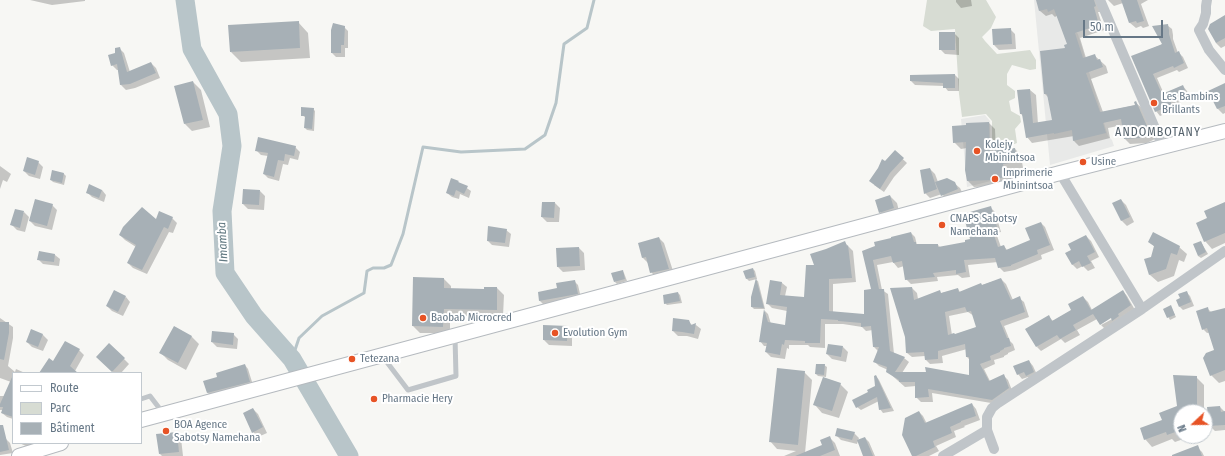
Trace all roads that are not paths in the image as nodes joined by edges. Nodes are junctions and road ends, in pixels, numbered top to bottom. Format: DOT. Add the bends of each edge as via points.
graph roads {
  1 [pos="1100,0"];
  2 [pos="1207,0"];
  3 [pos="1225,70"];
  4 [pos="1225,131"];
  5 [pos="1163,147"];
  6 [pos="1060,173"];
  7 [pos="1225,251"];
  8 [pos="1142,309"];
  9 [pos="455,337"];
  10 [pos="383,356"];
  11 [pos="142,399"];
  12 [pos="163,414"];
  13 [pos="142,420"];
  14 [pos="987,430"];
  15 [pos="58,444"];
  16 [pos="994,449"];
  17 [pos="19,456"];
  18 [pos="943,456"];
  1 -- 5 [label="street"];
  2 -- 3 [label="street" via="1206,13 1199,30 1209,50"];
  4 -- 5 [label="main road"];
  5 -- 6 [label="main road"];
  6 -- 8 [label="street"];
  6 -- 9 [label="main road"];
  7 -- 8 [label="street"];
  8 -- 14 [label="street" via="998,403 987,417"];
  9 -- 10 [label="main road"];
  9 -- 10 [label="lane" via="456,376 408,390"];
  10 -- 12 [label="main road"];
  11 -- 12 [label="lane" via="150,396"];
  12 -- 13 [label="main road"];
  14 -- 16 [label="street"];
  14 -- 18 [label="street"];
  15 -- 17 [label="main road"];
}
